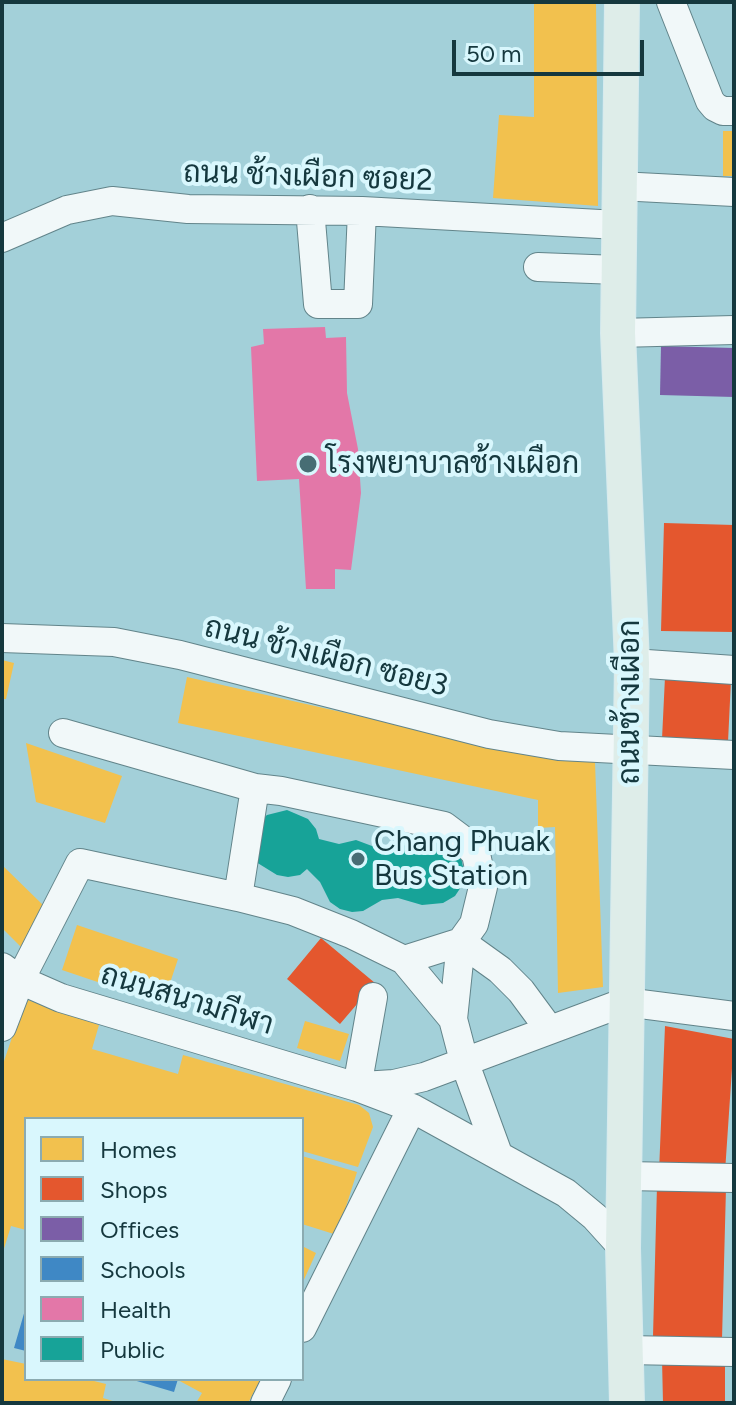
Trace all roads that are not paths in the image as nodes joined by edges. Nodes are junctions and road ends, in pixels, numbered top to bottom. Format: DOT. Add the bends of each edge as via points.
graph roads {
  1 [pos="622,2"];
  2 [pos="671,2"];
  3 [pos="734,111"];
  4 [pos="619,186"];
  5 [pos="734,192"];
  6 [pos="310,209"];
  7 [pos="362,211"];
  8 [pos="618,225"];
  9 [pos="2,238"];
  10 [pos="538,267"];
  11 [pos="618,270"];
  12 [pos="734,330"];
  13 [pos="618,333"];
  14 [pos="2,638"];
  15 [pos="632,663"];
  16 [pos="734,670"];
  17 [pos="63,733"];
  18 [pos="632,750"];
  19 [pos="734,755"];
  20 [pos="255,788"];
  21 [pos="238,897"];
  22 [pos="461,942"];
  23 [pos="404,960"];
  24 [pos="11,974"];
  25 [pos="373,997"];
  26 [pos="625,1002"];
  27 [pos="734,1016"];
  28 [pos="453,1019"];
  29 [pos="2,1027"];
  30 [pos="549,1029"];
  31 [pos="464,1061"];
  32 [pos="357,1087"];
  33 [pos="412,1108"];
  34 [pos="498,1154"];
  35 [pos="625,1176"];
  36 [pos="734,1178"];
  37 [pos="623,1248"];
  38 [pos="304,1324"];
  39 [pos="626,1350"];
  40 [pos="734,1352"];
  41 [pos="276,1381"];
  42 [pos="265,1403"];
  43 [pos="627,1403"];
  1 -- 4 [label="main road, ถนนช้างเผือก"];
  2 -- 3 [label="street" via="710,101 723,111"];
  4 -- 5 [label="street"];
  4 -- 8 [label="main road, ถนนช้างเผือก"];
  6 -- 7 [label="street, ถนน ช้างเผือก ซอย2"];
  6 -- 7 [label="street" via="318,304 358,304"];
  6 -- 9 [label="street, ถนน ช้างเผือก ซอย2" via="188,209 112,201 67,210"];
  7 -- 8 [label="street, ถนน ช้างเผือก ซอย2"];
  8 -- 11 [label="main road, ถนนช้างเผือก"];
  10 -- 11 [label="street"];
  11 -- 13 [label="main road, ถนนช้างเผือก"];
  12 -- 13 [label="street"];
  13 -- 15 [label="main road, ถนนช้างเผือก"];
  14 -- 18 [label="street, ถนน ช้างเผือก ซอย3" via="114,642 489,734 559,746"];
  15 -- 16 [label="street"];
  15 -- 18 [label="main road, ถนนช้างเผือก"];
  17 -- 20 [label="street"];
  18 -- 19 [label="street, ถนน ช้างเผือก ซอย3"];
  18 -- 26 [label="main road, ถนนช้างเผือก"];
  20 -- 21 [label="street"];
  20 -- 22 [label="street" via="444,826 476,854 483,887 474,924"];
  21 -- 23 [label="street" via="293,911"];
  21 -- 24 [label="street" via="80,863"];
  22 -- 23 [label="street"];
  22 -- 28 [label="street"];
  22 -- 30 [label="street" via="511,980"];
  23 -- 28 [label="street"];
  24 -- 29 [label="street"];
  24 -- 32 [label="street, ถนนสนามกีฬา" via="61,998"];
  25 -- 32 [label="street"];
  26 -- 27 [label="street"];
  26 -- 30 [label="street, ถนนสนามกีฬา"];
  26 -- 35 [label="main road, ถนนช้างเผือก"];
  28 -- 31 [label="street"];
  30 -- 31 [label="street, ถนนสนามกีฬา"];
  31 -- 32 [label="street, ถนนสนามกีฬา" via="424,1077"];
  31 -- 34 [label="street"];
  32 -- 33 [label="street, ถนนสนามกีฬา"];
  33 -- 34 [label="street, ถนนสนามกีฬา"];
  33 -- 38 [label="street"];
  34 -- 37 [label="street, ถนนสนามกีฬา" via="566,1193"];
  35 -- 36 [label="street"];
  35 -- 37 [label="main road, ถนนช้างเผือก"];
  37 -- 39 [label="main road, ถนนช้างเผือก"];
  39 -- 40 [label="street"];
  39 -- 43 [label="main road, ถนนช้างเผือก"];
  41 -- 42 [label="street"];
}
